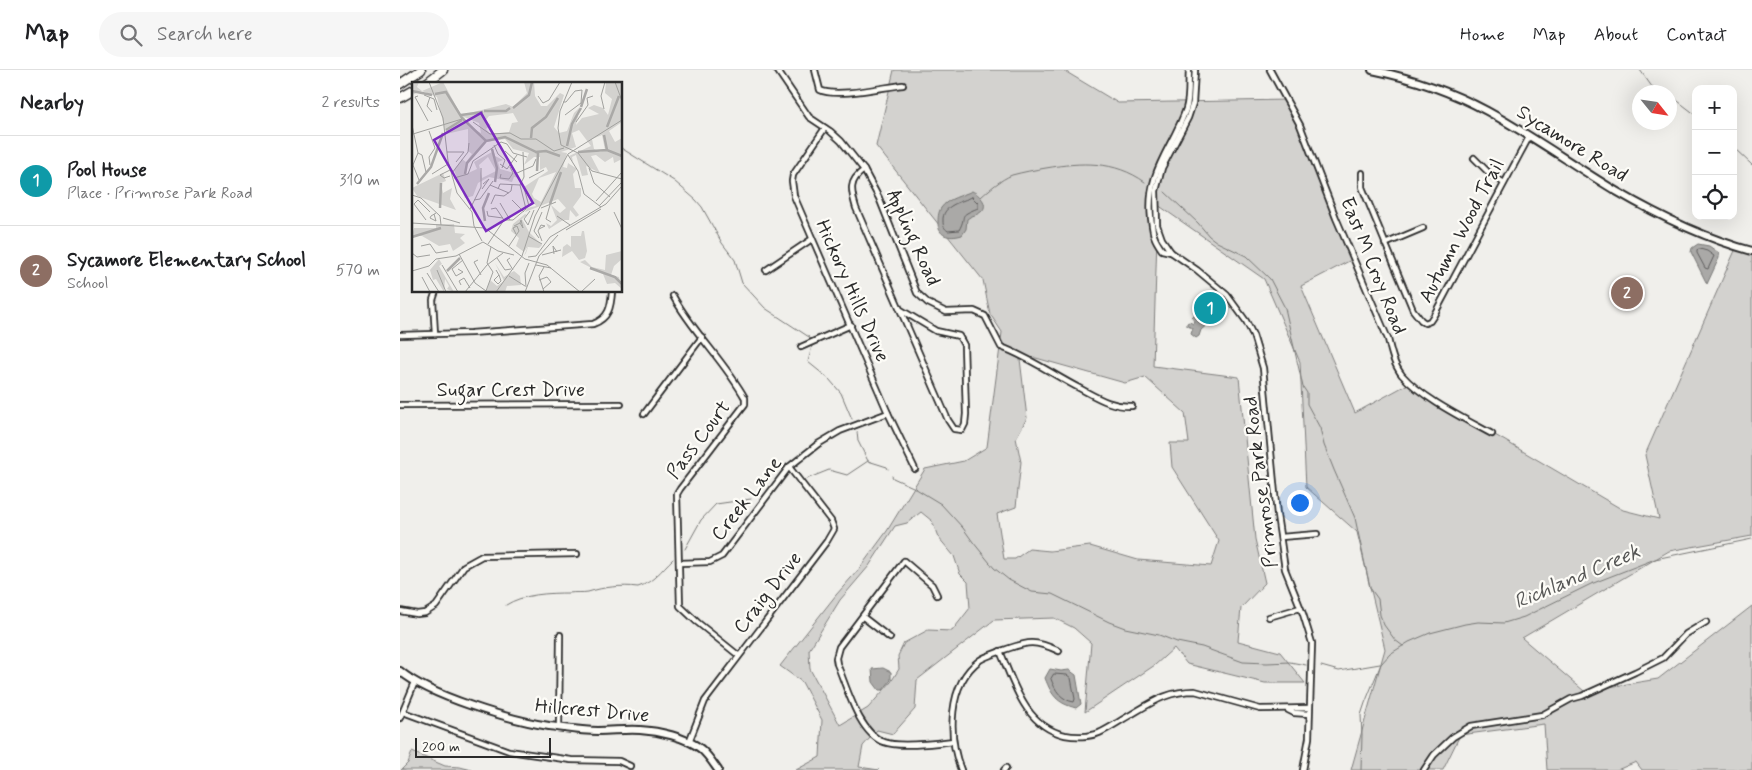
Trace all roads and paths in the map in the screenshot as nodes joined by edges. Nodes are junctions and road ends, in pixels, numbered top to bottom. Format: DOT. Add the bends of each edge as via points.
graph roads {
  1 [pos="421,70"];
  2 [pos="443,70"];
  3 [pos="778,70"];
  4 [pos="815,70"];
  5 [pos="1189,70"];
  6 [pos="1195,70"];
  7 [pos="1270,70"];
  8 [pos="1372,70"];
  9 [pos="1388,72"];
  10 [pos="428,82"];
  11 [pos="400,84"];
  12 [pos="903,84"];
  13 [pos="412,91"];
  14 [pos="400,98"];
  15 [pos="825,128"];
  16 [pos="1529,137"];
  17 [pos="1474,158"];
  18 [pos="864,170"];
  19 [pos="1362,173"];
  20 [pos="1504,183"];
  21 [pos="1423,228"];
  22 [pos="812,239"];
  23 [pos="1386,244"];
  24 [pos="1752,251"];
  25 [pos="1171,252"];
  26 [pos="766,270"];
  27 [pos="436,292"];
  28 [pos="612,292"];
  29 [pos="673,296"];
  30 [pos="901,310"];
  31 [pos="851,325"];
  32 [pos="435,334"];
  33 [pos="400,335"];
  34 [pos="702,337"];
  35 [pos="801,347"];
  36 [pos="621,404"];
  37 [pos="400,405"];
  38 [pos="1132,406"];
  39 [pos="888,413"];
  40 [pos="644,414"];
  41 [pos="1492,434"];
  42 [pos="789,467"];
  43 [pos="915,469"];
  44 [pos="1317,534"];
  45 [pos="1280,537"];
  46 [pos="577,554"];
  47 [pos="679,563"];
  48 [pos="937,596"];
  49 [pos="1300,608"];
  50 [pos="400,611"];
  51 [pos="863,616"];
  52 [pos="1269,617"];
  53 [pos="1706,622"];
  54 [pos="560,635"];
  55 [pos="890,638"];
  56 [pos="1000,651"];
  57 [pos="1059,651"];
  58 [pos="738,655"];
  59 [pos="400,671"];
  60 [pos="415,682"];
  61 [pos="1309,708"];
  62 [pos="1286,709"];
  63 [pos="403,712"];
  64 [pos="1309,714"];
  65 [pos="400,718"];
  66 [pos="559,727"];
  67 [pos="954,741"];
  68 [pos="689,742"];
  69 [pos="630,766"];
  70 [pos="718,770"];
  71 [pos="961,770"];
  72 [pos="1303,770"];
  73 [pos="1424,770"];
  1 -- 11 [label="highway"];
  2 -- 10 [label="highway"];
  3 -- 15 [label="street, Appling Road" via="809,117"];
  4 -- 12 [label="street" via="820,90 826,93"];
  5 -- 25 [label="street, Primrose Park Road" via="1186,107 1150,189 1154,238 1162,250"];
  6 -- 25 [label="street, Primrose Park Road" via="1193,103 1162,168 1156,191 1157,225"];
  7 -- 41 [label="street, East M Croy Road" via="1300,125 1401,374 1413,386"];
  8 -- 9 [label="street, Sycamore Road"];
  9 -- 16 [label="street, Sycamore Road" via="1460,98"];
  13 -- 14 [label="highway"];
  15 -- 18 [label="street, Appling Road" via="841,141"];
  15 -- 22 [label="street, Hickory Hills Drive" via="792,181 794,196"];
  16 -- 20 [label="street, Autumn Wood Trail"];
  16 -- 24 [label="street, Sycamore Road" via="1618,192 1688,228"];
  17 -- 20 [label="street"];
  18 -- 30 [label="street" via="853,180 851,191"];
  18 -- 38 [label="street, Appling Road" via="879,198 902,260 922,298 946,312 974,311 985,316 1001,348 1108,404"];
  19 -- 23 [label="street, Autumn Wood Trail" via="1362,186"];
  20 -- 23 [label="street, Autumn Wood Trail" via="1434,315 1426,323 1413,310"];
  21 -- 23 [label="street"];
  22 -- 26 [label="street"];
  22 -- 31 [label="street, Hickory Hills Drive"];
  25 -- 45 [label="street, Primrose Park Road" via="1227,295 1253,335 1263,368"];
  27 -- 32 [label="street" via="433,300"];
  28 -- 32 [label="street" via="606,316 593,324"];
  29 -- 34 [label="street, Pass Court"];
  30 -- 30 [label="street" via="948,420 954,429 962,430 966,414 964,344 959,336 936,331"];
  31 -- 35 [label="street"];
  31 -- 39 [label="street, Hickory Hills Drive"];
  32 -- 33 [label="street"];
  34 -- 40 [label="street"];
  34 -- 47 [label="street, Pass Court" via="746,398 745,404 677,494"];
  36 -- 37 [label="street, Sugar Crest Drive"];
  39 -- 42 [label="street, Creek Lane" via="840,431"];
  39 -- 43 [label="street, Hickory Hills Drive"];
  42 -- 47 [label="street, Creek Lane" via="722,556 710,562"];
  42 -- 58 [label="street, Craig Drive" via="834,529"];
  44 -- 45 [label="street"];
  45 -- 49 [label="street, Primrose Park Road" via="1285,569"];
  46 -- 50 [label="street" via="482,556 464,566 436,606 418,614"];
  47 -- 58 [label="street, Pass Court" via="680,606"];
  48 -- 51 [label="street" via="932,585 904,561"];
  49 -- 52 [label="street"];
  49 -- 61 [label="street, Primrose Park Road" via="1312,643"];
  51 -- 55 [label="street"];
  51 -- 67 [label="street" via="839,647 836,658 868,732 891,744"];
  53 -- 73 [label="street" via="1686,634 1662,658 1542,715 1471,726 1453,737"];
  54 -- 66 [label="street"];
  56 -- 57 [label="street" via="1030,642 1042,643"];
  56 -- 62 [label="street" via="1024,706 1034,718 1058,733 1075,737 1098,733 1161,697 1184,691 1195,691 1260,709"];
  56 -- 67 [label="street" via="980,660 960,686 954,701"];
  58 -- 68 [label="street, Craig Drive" via="704,701"];
  59 -- 60 [label="street, Hillcrest Drive"];
  60 -- 63 [label="street"];
  60 -- 66 [label="street, Hillcrest Drive" via="516,720"];
  61 -- 62 [label="street"];
  61 -- 64 [label="street, Primrose Park Road"];
  62 -- 64 [label="street"];
  63 -- 65 [label="street"];
  63 -- 69 [label="street" via="509,750 571,760 619,761"];
  64 -- 72 [label="street, Primrose Park Road" via="1309,738"];
  66 -- 68 [label="street, Hillcrest Drive" via="597,731 641,730"];
  67 -- 71 [label="street"];
  68 -- 70 [label="street, Hillcrest Drive" via="702,750"];
}
